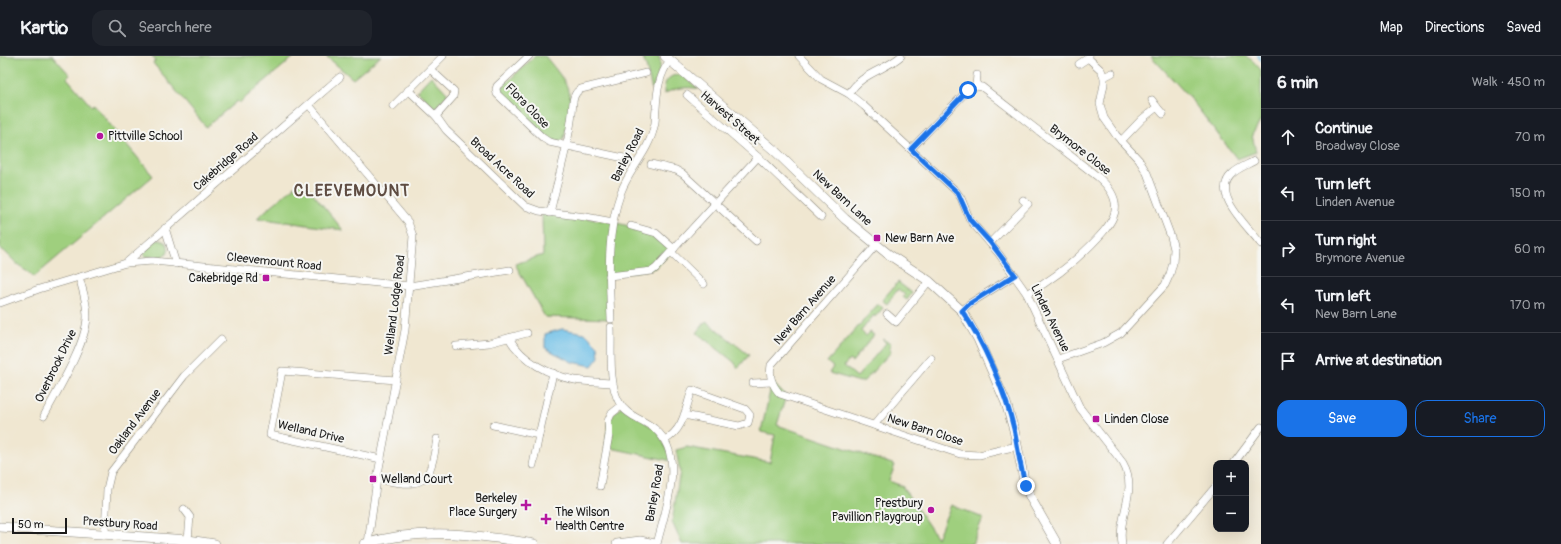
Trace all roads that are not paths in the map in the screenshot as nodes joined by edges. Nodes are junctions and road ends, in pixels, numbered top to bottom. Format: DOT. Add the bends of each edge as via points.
graph roads {
  1 [pos="443,56"];
  2 [pos="529,56"];
  3 [pos="799,56"];
  4 [pos="901,56"];
  5 [pos="1088,57"];
  6 [pos="667,58"];
  7 [pos="1079,64"];
  8 [pos="430,69"];
  9 [pos="1112,72"];
  10 [pos="646,73"];
  11 [pos="977,75"];
  12 [pos="1104,76"];
  13 [pos="340,77"];
  14 [pos="976,86"];
  15 [pos="408,90"];
  16 [pos="849,94"];
  17 [pos="687,95"];
  18 [pos="1152,100"];
  19 [pos="309,105"];
  20 [pos="393,106"];
  21 [pos="1157,107"];
  22 [pos="1163,114"];
  23 [pos="436,116"];
  24 [pos="1121,141"];
  25 [pos="566,147"];
  26 [pos="911,149"];
  27 [pos="758,157"];
  28 [pos="624,158"];
  29 [pos="1254,161"];
  30 [pos="651,164"];
  31 [pos="716,204"];
  32 [pos="1028,204"];
  33 [pos="550,213"];
  34 [pos="821,217"];
  35 [pos="613,222"];
  36 [pos="631,226"];
  37 [pos="165,228"];
  38 [pos="756,241"];
  39 [pos="990,242"];
  40 [pos="1261,244"];
  41 [pos="876,245"];
  42 [pos="672,250"];
  43 [pos="126,263"];
  44 [pos="176,264"];
  45 [pos="510,270"];
  46 [pos="1015,275"];
  47 [pos="609,276"];
  48 [pos="79,277"];
  49 [pos="929,281"];
  50 [pos="704,284"];
  51 [pos="409,286"];
  52 [pos="1026,294"];
  53 [pos="0,303"];
  54 [pos="962,311"];
  55 [pos="887,314"];
  56 [pos="611,319"];
  57 [pos="611,327"];
  58 [pos="527,333"];
  59 [pos="509,338"];
  60 [pos="221,339"];
  61 [pos="456,346"];
  62 [pos="931,358"];
  63 [pos="1058,359"];
  64 [pos="553,373"];
  65 [pos="396,380"];
  66 [pos="772,382"];
  67 [pos="612,383"];
  68 [pos="753,384"];
  69 [pos="621,406"];
  70 [pos="684,415"];
  71 [pos="44,416"];
  72 [pos="493,425"];
  73 [pos="874,425"];
  74 [pos="1261,427"];
  75 [pos="539,435"];
  76 [pos="437,439"];
  77 [pos="665,440"];
  78 [pos="1017,446"];
  79 [pos="381,459"];
  80 [pos="1236,460"];
  81 [pos="533,465"];
  82 [pos="377,478"];
  83 [pos="600,486"];
  84 [pos="1213,490"];
  85 [pos="184,509"];
  86 [pos="0,527"];
  87 [pos="105,535"];
  88 [pos="188,540"];
  89 [pos="366,543"];
  90 [pos="215,544"];
  91 [pos="534,544"];
  92 [pos="617,544"];
  93 [pos="656,544"];
  94 [pos="1057,544"];
  95 [pos="1122,544"];
  96 [pos="1167,544"];
  1 -- 8 [label="street"];
  2 -- 25 [label="street, Flora Close" via="497,86 496,91 543,138"];
  3 -- 16 [label="street, Linden Avenue" via="821,79"];
  4 -- 16 [label="street" via="863,78"];
  5 -- 7 [label="street"];
  5 -- 12 [label="street"];
  6 -- 35 [label="street, Barley Road" via="659,82 654,127 621,192"];
  6 -- 41 [label="main road, New Barn Lane" via="775,151 840,215"];
  8 -- 15 [label="street"];
  8 -- 23 [label="street" via="454,91 453,97"];
  9 -- 12 [label="street"];
  10 -- 25 [label="street" via="577,91"];
  11 -- 14 [label="street"];
  12 -- 24 [label="street" via="1100,104 1102,114"];
  13 -- 19 [label="street, Cakebridge Road"];
  14 -- 26 [label="street" via="970,88"];
  14 -- 52 [label="street, Brymore Close" via="982,87 1098,177 1110,189 1114,199 1114,216 1106,230 1055,278"];
  15 -- 20 [label="street"];
  15 -- 23 [label="street, Broad Acre Road"];
  16 -- 26 [label="street, Linden Avenue"];
  17 -- 27 [label="street, Harvest Street"];
  18 -- 21 [label="street"];
  19 -- 37 [label="street, Cakebridge Road"];
  19 -- 51 [label="street, Welland Lodge Road" via="411,227 413,240"];
  21 -- 22 [label="street"];
  21 -- 24 [label="street"];
  23 -- 33 [label="street, Broad Acre Road" via="446,130 525,206"];
  24 -- 63 [label="street" via="1144,166 1159,202 1173,243 1172,269 1165,285 1120,332 1103,343"];
  25 -- 28 [label="street"];
  25 -- 33 [label="street"];
  26 -- 39 [label="street, Linden Avenue" via="958,193 970,220"];
  27 -- 31 [label="street, Harvest Street"];
  27 -- 34 [label="street, Harvest Street"];
  29 -- 40 [label="street" via="1232,174 1227,181 1225,194"];
  30 -- 31 [label="street" via="683,174"];
  31 -- 38 [label="street"];
  31 -- 42 [label="street, Harvest Street"];
  32 -- 39 [label="street"];
  33 -- 35 [label="street, Broad Acre Road"];
  35 -- 47 [label="street, Barley Road" via="608,262"];
  36 -- 42 [label="street" via="656,233"];
  37 -- 43 [label="street, Cakebridge Road"];
  37 -- 44 [label="street"];
  39 -- 46 [label="street, Linden Avenue"];
  41 -- 49 [label="main road, New Barn Lane"];
  41 -- 66 [label="street, New Barn Avenue" via="770,365"];
  42 -- 47 [label="street, Harvest Street" via="652,271"];
  42 -- 50 [label="street"];
  43 -- 44 [label="street, Cleevemount Road" via="153,261"];
  43 -- 48 [label="street, Cleevemount Road"];
  44 -- 51 [label="street, Cleevemount Road"];
  45 -- 51 [label="street, Cleevemount Road"];
  46 -- 52 [label="street, Linden Avenue"];
  46 -- 54 [label="street"];
  47 -- 56 [label="street"];
  48 -- 53 [label="street, Cleevemount Road"];
  48 -- 71 [label="street, Overbrook Drive" via="86,309 85,333"];
  49 -- 54 [label="main road, New Barn Lane"];
  49 -- 55 [label="street" via="896,322"];
  51 -- 65 [label="street, Welland Lodge Road" via="405,330"];
  52 -- 63 [label="street, Linden Avenue"];
  54 -- 78 [label="main road, New Barn Lane" via="978,338 1002,390"];
  57 -- 67 [label="street"];
  58 -- 59 [label="street"];
  59 -- 61 [label="street"];
  59 -- 64 [label="street" via="514,348 523,356"];
  60 -- 87 [label="street, Oakland Avenue" via="184,376 111,472 107,489"];
  62 -- 73 [label="street, New Barn Close"];
  63 -- 95 [label="street, Linden Avenue" via="1084,414 1123,463 1127,472 1130,488 1121,533"];
  64 -- 67 [label="street" via="575,380"];
  64 -- 75 [label="street"];
  65 -- 79 [label="street, Welland Lodge Road"];
  65 -- 79 [label="street, Welland Drive" via="282,371 270,435"];
  66 -- 68 [label="street"];
  66 -- 73 [label="street, New Barn Close" via="780,394"];
  67 -- 69 [label="street"];
  69 -- 77 [label="street, Barley Road" via="654,427"];
  69 -- 83 [label="street" via="608,421 609,435"];
  70 -- 70 [label="street" via="736,426 748,423 750,415 745,409 692,390"];
  70 -- 77 [label="street" via="676,433"];
  72 -- 75 [label="street"];
  73 -- 78 [label="street, New Barn Close" via="967,455 984,454"];
  74 -- 80 [label="street"];
  75 -- 81 [label="street"];
  76 -- 82 [label="street" via="430,469 422,480 410,484"];
  77 -- 93 [label="street, Barley Road" via="671,455 672,468 667,502"];
  78 -- 94 [label="main road, New Barn Lane" via="1030,497"];
  79 -- 82 [label="street, Welland Lodge Road"];
  82 -- 89 [label="street, Welland Lodge Road"];
  84 -- 96 [label="street"];
  85 -- 88 [label="street" via="190,518"];
  86 -- 87 [label="main road, Prestbury Road"];
  87 -- 88 [label="main road, Prestbury Road"];
  88 -- 90 [label="main road, Prestbury Road"];
  89 -- 91 [label="main road" via="414,534 444,533 488,536"];
  92 -- 93 [label="main road" via="640,541"];
}
